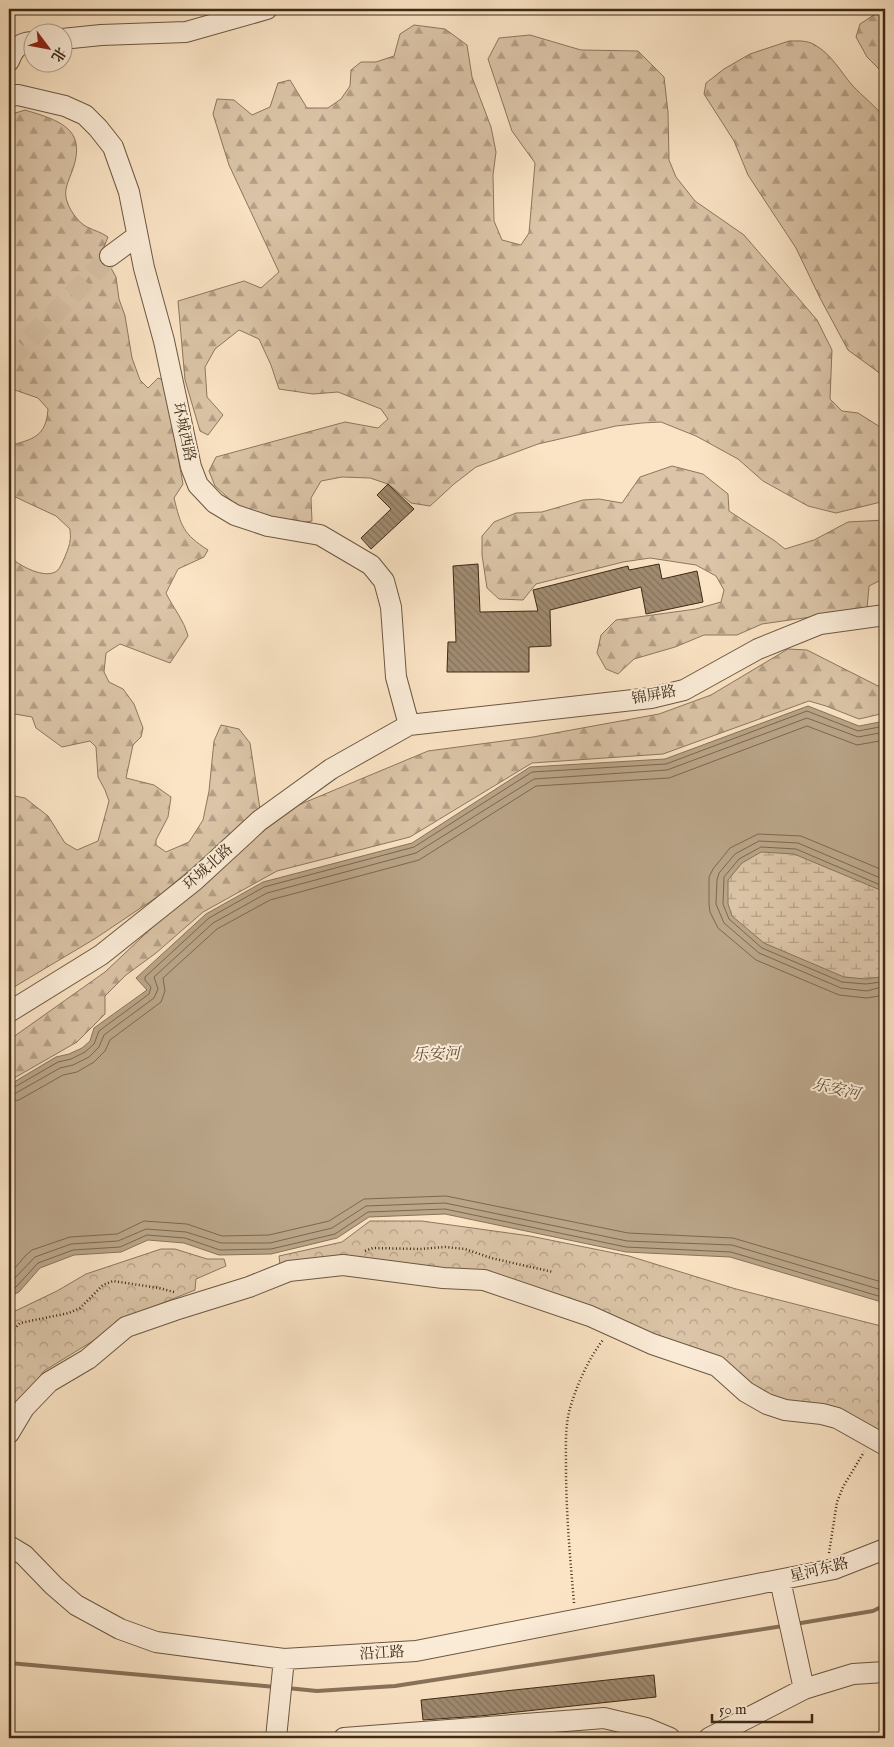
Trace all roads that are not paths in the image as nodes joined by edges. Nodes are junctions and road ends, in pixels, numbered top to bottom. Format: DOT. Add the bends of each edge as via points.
graph roads {
  1 [pos="267,9"];
  2 [pos="72,37"];
  3 [pos="22,43"];
  4 [pos="9,61"];
  5 [pos="9,96"];
  6 [pos="137,236"];
  7 [pos="110,256"];
  8 [pos="885,616"];
  9 [pos="409,725"];
  10 [pos="9,1012"];
  11 [pos="9,1433"];
  12 [pos="880,1442"];
  13 [pos="9,1546"];
  14 [pos="885,1549"];
  15 [pos="780,1580"];
  16 [pos="284,1658"];
  17 [pos="885,1672"];
  18 [pos="804,1689"];
  19 [pos="557,1722"];
  20 [pos="276,1738"];
  21 [pos="344,1738"];
  22 [pos="546,1738"];
  23 [pos="670,1738"];
  24 [pos="709,1738"];
  1 -- 2 [label="street" via="186,32"];
  3 -- 4 [label="street" via="12,52"];
  5 -- 6 [label="street, 环城西路" via="18,95 65,106 85,115 98,128 113,147 128,192"];
  6 -- 7 [label="street"];
  6 -- 9 [label="street, 环城西路" via="191,467 198,485 215,503 235,515 268,526 320,535 371,566 384,581 391,608 396,676"];
  8 -- 9 [label="street, 锦屏路" via="820,624 758,649 684,690 652,698"];
  9 -- 10 [label="street, 环城北路" via="331,769 259,821 194,881 101,955"];
  11 -- 12 [label="street" via="24,1408 49,1382 88,1359 126,1327 289,1271 343,1265 484,1280 590,1316 652,1344 717,1366 746,1392 767,1404 837,1418"];
  13 -- 16 [label="street, 沿江路" via="24,1555 76,1605 120,1628 156,1642"];
  14 -- 15 [label="street, 星河东路" via="834,1569"];
  15 -- 16 [label="street, 沿江路" via="416,1651"];
  15 -- 18 [label="street"];
  16 -- 20 [label="street"];
  17 -- 18 [label="street" via="853,1674"];
  18 -- 24 [label="street"];
  19 -- 21 [label="street"];
  19 -- 22 [label="street"];
  19 -- 23 [label="street" via="604,1718 646,1728"];
}
